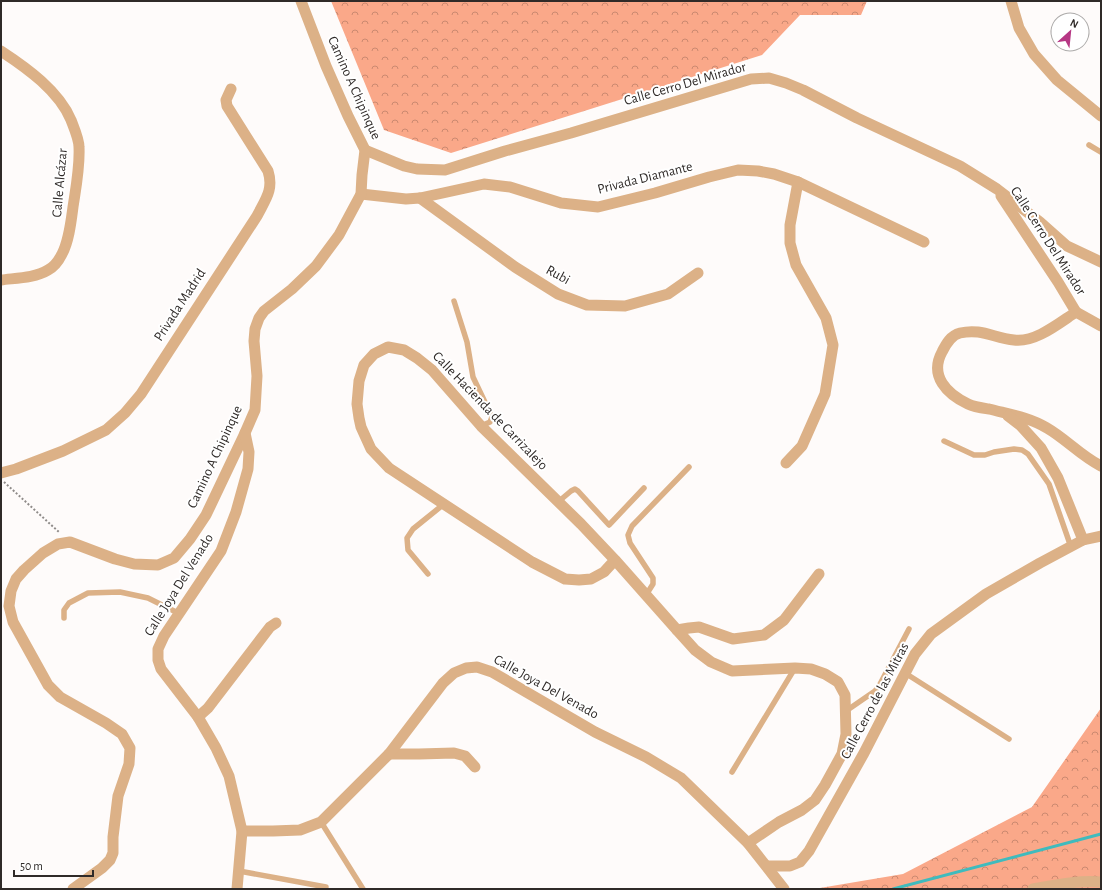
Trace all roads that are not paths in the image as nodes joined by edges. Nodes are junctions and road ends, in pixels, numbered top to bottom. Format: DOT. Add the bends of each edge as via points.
graph roads {
  1 [pos="301,1"];
  2 [pos="1011,1"];
  3 [pos="1,51"];
  4 [pos="231,89"];
  5 [pos="1101,116"];
  6 [pos="1089,146"];
  7 [pos="365,150"];
  8 [pos="1101,152"];
  9 [pos="798,182"];
  10 [pos="997,189"];
  11 [pos="361,194"];
  12 [pos="420,198"];
  13 [pos="924,242"];
  14 [pos="1101,262"];
  15 [pos="698,273"];
  16 [pos="1,280"];
  17 [pos="454,301"];
  18 [pos="1076,312"];
  19 [pos="1101,326"];
  20 [pos="1002,412"];
  21 [pos="481,426"];
  22 [pos="245,432"];
  23 [pos="944,441"];
  24 [pos="786,463"];
  25 [pos="689,466"];
  26 [pos="1101,466"];
  27 [pos="1,474"];
  28 [pos="644,488"];
  29 [pos="558,502"];
  30 [pos="444,503"];
  31 [pos="1101,536"];
  32 [pos="1084,540"];
  33 [pos="1070,547"];
  34 [pos="616,560"];
  35 [pos="428,574"];
  36 [pos="819,574"];
  37 [pos="646,595"];
  38 [pos="180,614"];
  39 [pos="64,618"];
  40 [pos="276,623"];
  41 [pos="909,629"];
  42 [pos="677,630"];
  43 [pos="795,668"];
  44 [pos="905,674"];
  45 [pos="846,712"];
  46 [pos="198,717"];
  47 [pos="1009,739"];
  48 [pos="389,754"];
  49 [pos="475,766"];
  50 [pos="732,772"];
  51 [pos="321,822"];
  52 [pos="242,831"];
  53 [pos="748,842"];
  54 [pos="766,866"];
  55 [pos="239,872"];
  56 [pos="1101,882"];
  57 [pos="326,887"];
  58 [pos="1051,888"];
  59 [pos="73,889"];
  60 [pos="237,889"];
  61 [pos="363,889"];
  62 [pos="784,889"];
  63 [pos="1033,889"];
  1 -- 7 [label="street, Camino A Chipinque" via="326,66"];
  2 -- 5 [label="street" via="1019,28 1034,54 1057,80"];
  3 -- 16 [label="street, Calle Alcázar" via="42,82 60,101 71,120 79,145 70,230 63,253 45,272"];
  4 -- 27 [label="street, Privada Madrid" via="226,100 227,106 268,171 271,180 270,192 257,216 125,413 106,430"];
  6 -- 8 [label="lane"];
  7 -- 10 [label="street, Calle Cerro Del Mirador" via="410,168 445,170 751,79 769,78 803,90 960,166"];
  7 -- 11 [label="street, Camino A Chipinque"];
  9 -- 12 [label="street, Privada Diamante" via="774,174 738,170 598,207 561,203 510,187 484,184"];
  9 -- 13 [label="street, Privada Diamante"];
  9 -- 24 [label="street" via="790,225 790,243 796,265 826,318 833,345 825,394 802,446"];
  10 -- 14 [label="street" via="1067,246"];
  10 -- 18 [label="street, Calle Cerro Del Mirador"];
  11 -- 12 [label="street, Privada Diamante"];
  11 -- 22 [label="street, Camino A Chipinque" via="339,235 316,266 259,318 254,341 257,376 255,410"];
  12 -- 15 [label="street, Rubi" via="515,267 558,294 587,305 625,306 668,294"];
  17 -- 21 [label="lane" via="473,377 492,417 490,422"];
  18 -- 19 [label="street"];
  18 -- 20 [label="street" via="1032,339 1015,341 976,331 958,333 948,341 940,354 937,370 942,384 954,396 970,405"];
  20 -- 26 [label="street" via="1046,427"];
  20 -- 32 [label="street" via="1021,426 1041,448 1058,478"];
  21 -- 29 [label="street, Calle Hacienda de Carrizalejo"];
  21 -- 30 [label="street, Calle Hacienda de Carrizalejo" via="432,370 404,350 388,347 374,354 364,365 358,381 357,404 359,418 371,449 389,468"];
  22 -- 38 [label="street, Calle Joya Del Venado" via="249,452 248,469 236,512 221,551"];
  22 -- 59 [label="street, Camino A Chipinque" via="206,515 174,558 158,565 134,564 70,542 58,544 43,553 16,578 9,606 13,622 48,685 60,697 122,734 130,748 129,764 118,796 113,853 102,868"];
  23 -- 33 [label="lane" via="974,455 1014,448 1028,454 1049,484"];
  25 -- 37 [label="lane" via="632,526 628,535 630,543 653,578 653,584"];
  28 -- 29 [label="lane" via="609,525 575,489"];
  29 -- 34 [label="street, Calle Hacienda de Carrizalejo"];
  30 -- 34 [label="street, Calle Hacienda de Carrizalejo" via="532,562 565,578 591,579 604,572"];
  30 -- 35 [label="lane" via="413,529 407,538 408,550"];
  31 -- 32 [label="street, Calle Cerro de las Mitras"];
  32 -- 33 [label="street, Calle Cerro de las Mitras"];
  33 -- 44 [label="street, Calle Cerro de las Mitras" via="986,594 931,634 915,654"];
  34 -- 37 [label="street, Calle Hacienda de Carrizalejo"];
  36 -- 42 [label="street" via="784,620 764,635 733,639 699,627"];
  37 -- 42 [label="street, Calle Hacienda de Carrizalejo"];
  38 -- 39 [label="lane" via="148,598 120,592 88,593 69,602 64,610"];
  38 -- 46 [label="street, Calle Joya Del Venado" via="164,636 158,649 158,660 161,669"];
  40 -- 46 [label="street" via="270,627 208,708"];
  41 -- 45 [label="lane" via="876,691"];
  42 -- 43 [label="street, Calle Hacienda de Carrizalejo" via="695,650 711,662 732,671"];
  43 -- 45 [label="street, Calle Hacienda de Carrizalejo" via="811,669 826,674 838,682 845,695"];
  43 -- 50 [label="lane"];
  44 -- 47 [label="lane"];
  44 -- 54 [label="street, Calle Cerro de las Mitras" via="809,851 800,862 790,866"];
  45 -- 53 [label="street, Calle Hacienda de Carrizalejo" via="846,734 842,754 815,800"];
  46 -- 52 [label="street, Calle Joya Del Venado" via="229,776"];
  48 -- 49 [label="street" via="454,753 465,756"];
  48 -- 51 [label="street, Calle Joya Del Venado"];
  48 -- 53 [label="street, Calle Joya Del Venado" via="443,683 454,673 477,667 492,672 595,732 664,767 681,778"];
  51 -- 52 [label="street, Calle Joya Del Venado" via="300,830"];
  51 -- 61 [label="lane"];
  52 -- 55 [label="street, Calle Joya Del Venado"];
  53 -- 54 [label="street, Calle Joya Del Venado"];
  54 -- 62 [label="street, Calle Joya Del Venado"];
  55 -- 57 [label="lane"];
  55 -- 60 [label="street, Calle Joya Del Venado"];
  56 -- 58 [label="street" via="1090,881"];
  58 -- 63 [label="street"];
}
